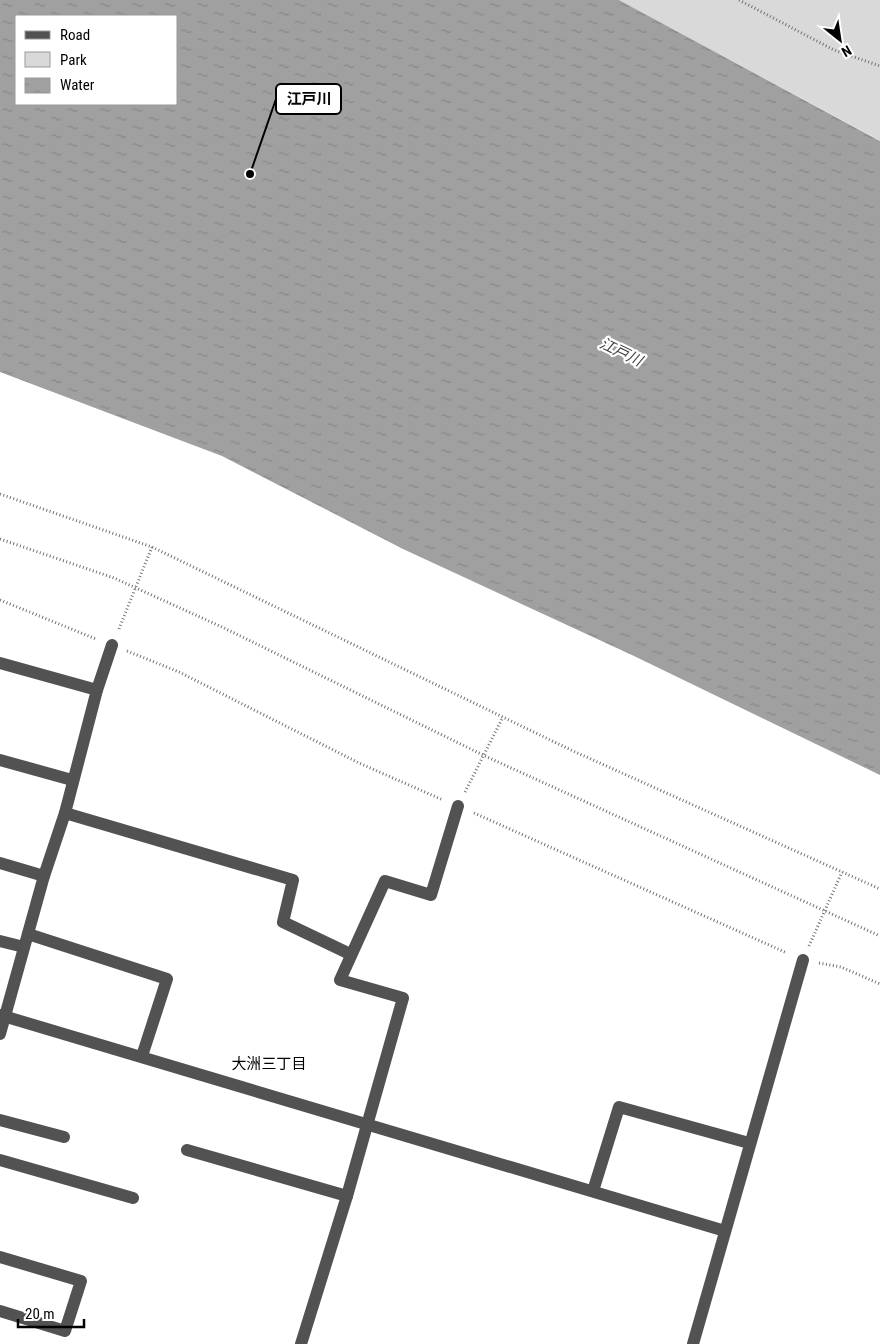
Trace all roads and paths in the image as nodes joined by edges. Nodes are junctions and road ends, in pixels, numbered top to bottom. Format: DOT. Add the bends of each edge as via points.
graph roads {
  1 [pos="739,0"];
  2 [pos="880,66"];
  3 [pos="0,494"];
  4 [pos="0,539"];
  5 [pos="152,546"];
  6 [pos="136,588"];
  7 [pos="0,600"];
  8 [pos="112,645"];
  9 [pos="0,663"];
  10 [pos="97,690"];
  11 [pos="503,717"];
  12 [pos="485,756"];
  13 [pos="0,760"];
  14 [pos="72,780"];
  15 [pos="458,806"];
  16 [pos="65,813"];
  17 [pos="0,863"];
  18 [pos="842,872"];
  19 [pos="44,876"];
  20 [pos="880,889"];
  21 [pos="824,911"];
  22 [pos="28,934"];
  23 [pos="880,936"];
  24 [pos="0,941"];
  25 [pos="24,948"];
  26 [pos="350,954"];
  27 [pos="803,960"];
  28 [pos="880,984"];
  29 [pos="2,1016"];
  30 [pos="0,1034"];
  31 [pos="142,1056"];
  32 [pos="0,1120"];
  33 [pos="366,1123"];
  34 [pos="64,1137"];
  35 [pos="749,1143"];
  36 [pos="187,1150"];
  37 [pos="0,1160"];
  38 [pos="593,1191"];
  39 [pos="346,1196"];
  40 [pos="133,1198"];
  41 [pos="725,1231"];
  42 [pos="0,1257"];
  43 [pos="0,1311"];
  44 [pos="301,1344"];
  45 [pos="693,1344"];
  1 -- 2 [label="path" via="834,50"];
  3 -- 5 [label="path"];
  4 -- 6 [label="path"];
  5 -- 6 [label="path"];
  5 -- 11 [label="path"];
  6 -- 8 [label="path"];
  6 -- 12 [label="path"];
  7 -- 8 [label="path"];
  8 -- 10 [label="street"];
  8 -- 15 [label="path" via="179,672 359,762"];
  9 -- 10 [label="street"];
  10 -- 14 [label="street"];
  11 -- 12 [label="path"];
  11 -- 18 [label="path"];
  12 -- 15 [label="path"];
  12 -- 21 [label="path"];
  13 -- 14 [label="street"];
  14 -- 16 [label="street"];
  15 -- 26 [label="street" via="431,895 385,881"];
  15 -- 27 [label="path"];
  16 -- 19 [label="street"];
  16 -- 26 [label="street" via="293,880 283,922"];
  17 -- 19 [label="street"];
  18 -- 20 [label="path"];
  18 -- 21 [label="path"];
  19 -- 22 [label="street"];
  21 -- 23 [label="path"];
  21 -- 27 [label="path"];
  22 -- 25 [label="street"];
  22 -- 31 [label="street" via="167,979"];
  24 -- 25 [label="street"];
  25 -- 29 [label="street"];
  26 -- 33 [label="street" via="340,980 403,998"];
  27 -- 28 [label="path" via="841,967"];
  27 -- 35 [label="street"];
  29 -- 30 [label="street"];
  29 -- 31 [label="street"];
  31 -- 33 [label="street"];
  32 -- 34 [label="street"];
  33 -- 38 [label="street"];
  33 -- 39 [label="street"];
  35 -- 38 [label="street" via="620,1107"];
  35 -- 41 [label="street"];
  36 -- 39 [label="street"];
  37 -- 40 [label="street"];
  38 -- 41 [label="street"];
  39 -- 44 [label="street"];
  41 -- 45 [label="street"];
  42 -- 43 [label="street" via="81,1281 65,1331"];
}
